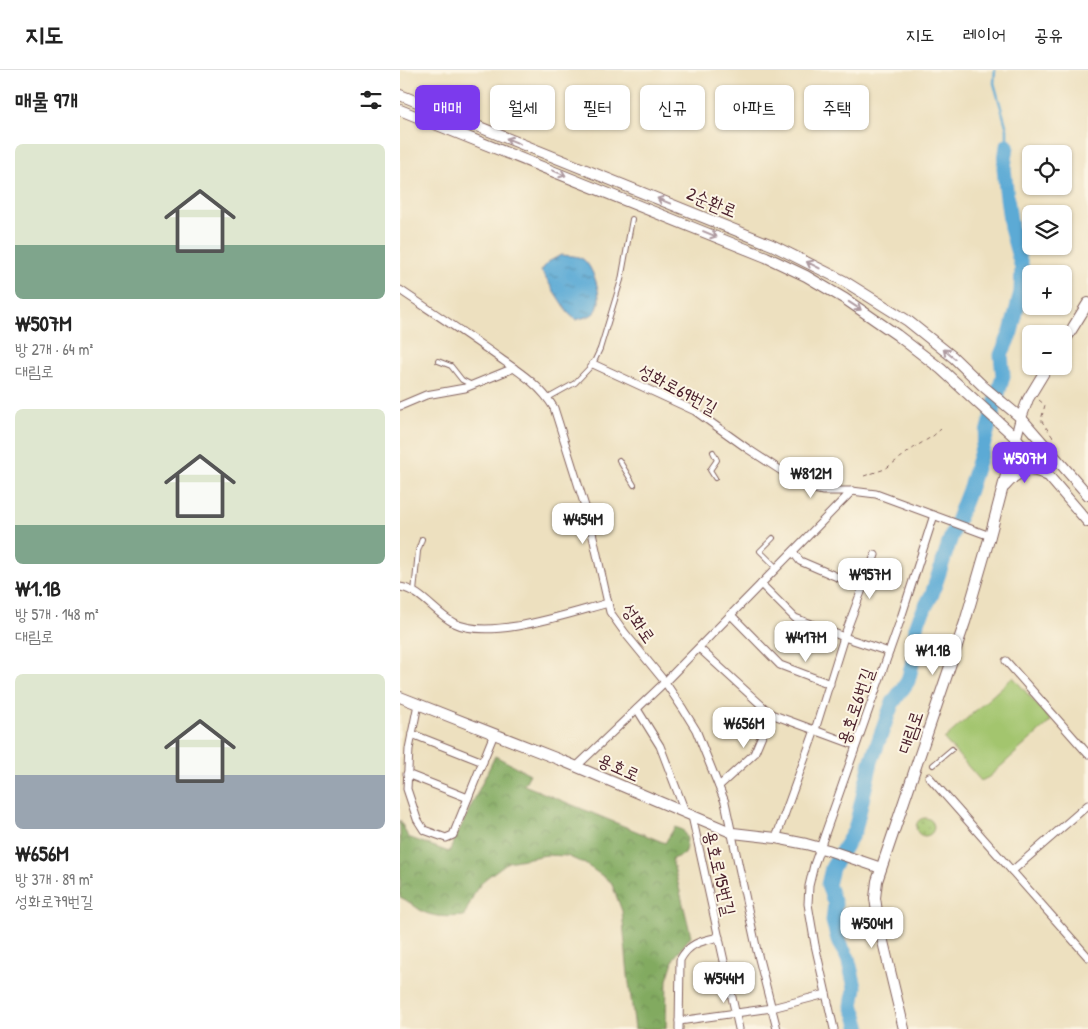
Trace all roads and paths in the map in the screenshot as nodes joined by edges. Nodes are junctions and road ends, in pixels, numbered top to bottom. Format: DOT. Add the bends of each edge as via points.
graph roads {
  1 [pos="400,95"];
  2 [pos="400,110"];
  3 [pos="632,219"];
  4 [pos="400,290"];
  5 [pos="1088,303"];
  6 [pos="1072,329"];
  7 [pos="438,361"];
  8 [pos="593,364"];
  9 [pos="514,368"];
  10 [pos="1042,375"];
  11 [pos="472,385"];
  12 [pos="1030,395"];
  13 [pos="548,398"];
  14 [pos="400,406"];
  15 [pos="1021,418"];
  16 [pos="940,429"];
  17 [pos="1016,438"];
  18 [pos="1047,447"];
  19 [pos="713,452"];
  20 [pos="619,460"];
  21 [pos="864,476"];
  22 [pos="1049,477"];
  23 [pos="715,478"];
  24 [pos="634,485"];
  25 [pos="1002,489"];
  26 [pos="852,491"];
  27 [pos="1088,495"];
  28 [pos="934,516"];
  29 [pos="1088,522"];
  30 [pos="990,536"];
  31 [pos="773,538"];
  32 [pos="422,539"];
  33 [pos="793,552"];
  34 [pos="875,555"];
  35 [pos="777,568"];
  36 [pos="761,584"];
  37 [pos="400,587"];
  38 [pos="863,588"];
  39 [pos="414,592"];
  40 [pos="608,603"];
  41 [pos="730,615"];
  42 [pos="844,637"];
  43 [pos="699,648"];
  44 [pos="890,652"];
  45 [pos="1006,661"];
  46 [pos="665,682"];
  47 [pos="830,684"];
  48 [pos="400,697"];
  49 [pos="418,704"];
  50 [pos="637,709"];
  51 [pos="772,714"];
  52 [pos="815,730"];
  53 [pos="412,734"];
  54 [pos="494,734"];
  55 [pos="855,745"];
  56 [pos="952,749"];
  57 [pos="1088,754"];
  58 [pos="483,762"];
  59 [pos="933,765"];
  60 [pos="576,766"];
  61 [pos="407,774"];
  62 [pos="929,777"];
  63 [pos="719,786"];
  64 [pos="468,798"];
  65 [pos="1088,805"];
  66 [pos="689,815"];
  67 [pos="733,833"];
  68 [pos="776,838"];
  69 [pos="824,848"];
  70 [pos="881,868"];
  71 [pos="1012,871"];
  72 [pos="719,937"];
  73 [pos="1088,958"];
  74 [pos="826,994"];
  75 [pos="772,1008"];
  76 [pos="736,1014"];
  77 [pos="679,1025"];
  78 [pos="739,1029"];
  79 [pos="777,1029"];
  80 [pos="834,1029"];
  81 [pos="904,1029"];
  15 -- 1 [label="street, 2순환로, one-way" via="908,322 812,264 710,219"];
  2 -- 17 [label="street, 2순환로, one-way" via="704,231 806,276 897,335"];
  3 -- 8 [label="lane" via="621,280"];
  4 -- 9 [label="street, 성화로"];
  5 -- 6 [label="street"];
  7 -- 11 [label="lane" via="451,366 462,380"];
  8 -- 13 [label="lane" via="575,382"];
  8 -- 26 [label="street, 성화로69번길" via="696,411 806,487 823,491"];
  9 -- 11 [label="street"];
  9 -- 13 [label="street, 성화로"];
  10 -- 12 [label="street, 대림로"];
  11 -- 14 [label="street" via="426,395"];
  12 -- 15 [label="street, 대림로"];
  12 -- 18 [label="path" via="1045,405 1041,420 1054,439"];
  13 -- 40 [label="street, 성화로" via="584,501"];
  15 -- 17 [label="street, 대림로"];
  15 -- 18 [label="street"];
  16 -- 21 [label="path" via="892,464"];
  17 -- 22 [label="street"];
  17 -- 25 [label="street, 대림로"];
  18 -- 27 [label="street"];
  19 -- 23 [label="lane" via="717,460 710,470"];
  20 -- 24 [label="lane"];
  22 -- 25 [label="street" via="1035,470 1026,470 1014,476"];
  22 -- 29 [label="street"];
  25 -- 30 [label="street, 대림로"];
  26 -- 28 [label="street, 성화로69번길" via="876,494"];
  26 -- 33 [label="street"];
  28 -- 30 [label="street, 성화로69번길"];
  28 -- 44 [label="street, 용호로6번길"];
  30 -- 70 [label="street, 대림로" via="965,622"];
  31 -- 35 [label="lane" via="760,551"];
  32 -- 39 [label="lane"];
  33 -- 35 [label="street"];
  33 -- 38 [label="street" via="800,561"];
  34 -- 38 [label="street"];
  35 -- 36 [label="street"];
  36 -- 41 [label="street"];
  36 -- 42 [label="street" via="795,618"];
  37 -- 39 [label="street"];
  38 -- 42 [label="street"];
  39 -- 40 [label="street" via="452,622 480,628 528,624"];
  40 -- 46 [label="street, 성화로" via="624,633"];
  41 -- 43 [label="street"];
  41 -- 47 [label="street" via="780,665"];
  42 -- 44 [label="street"];
  42 -- 47 [label="street"];
  43 -- 46 [label="street"];
  43 -- 51 [label="street"];
  44 -- 69 [label="street, 용호로6번길"];
  45 -- 57 [label="street"];
  46 -- 50 [label="street"];
  46 -- 63 [label="street, 성화로" via="696,730"];
  47 -- 52 [label="street"];
  48 -- 49 [label="street, 용호로"];
  49 -- 53 [label="street"];
  49 -- 54 [label="street, 용호로"];
  50 -- 60 [label="street"];
  50 -- 66 [label="street, 용호로15번길" via="660,746"];
  51 -- 52 [label="street"];
  51 -- 63 [label="street" via="754,754"];
  52 -- 55 [label="street"];
  52 -- 68 [label="street"];
  53 -- 58 [label="street"];
  53 -- 61 [label="street"];
  54 -- 58 [label="street"];
  54 -- 60 [label="street, 용호로"];
  56 -- 59 [label="lane"];
  58 -- 64 [label="street"];
  60 -- 66 [label="street, 용호로"];
  61 -- 64 [label="street"];
  61 -- 64 [label="street" via="407,789 424,830 450,838"];
  62 -- 71 [label="street"];
  63 -- 67 [label="street, 성화로"];
  65 -- 71 [label="street"];
  66 -- 67 [label="street, 용호로"];
  66 -- 72 [label="street, 용호로15번길"];
  67 -- 68 [label="street, 용호로"];
  67 -- 75 [label="street, 성화로"];
  68 -- 69 [label="street, 용호로"];
  69 -- 70 [label="street, 용호로"];
  69 -- 74 [label="street, 용호로6번길" via="809,886 808,904"];
  70 -- 81 [label="street, 대림로" via="876,898 879,925"];
  71 -- 73 [label="street"];
  72 -- 76 [label="street, 용호로15번길"];
  72 -- 77 [label="street, 용호로15번길" via="693,944 680,960"];
  74 -- 75 [label="street"];
  74 -- 80 [label="street, 용호로6번길"];
  75 -- 76 [label="street"];
  75 -- 79 [label="street, 성화로"];
  76 -- 77 [label="street"];
  76 -- 78 [label="street, 용호로15번길"];
}
